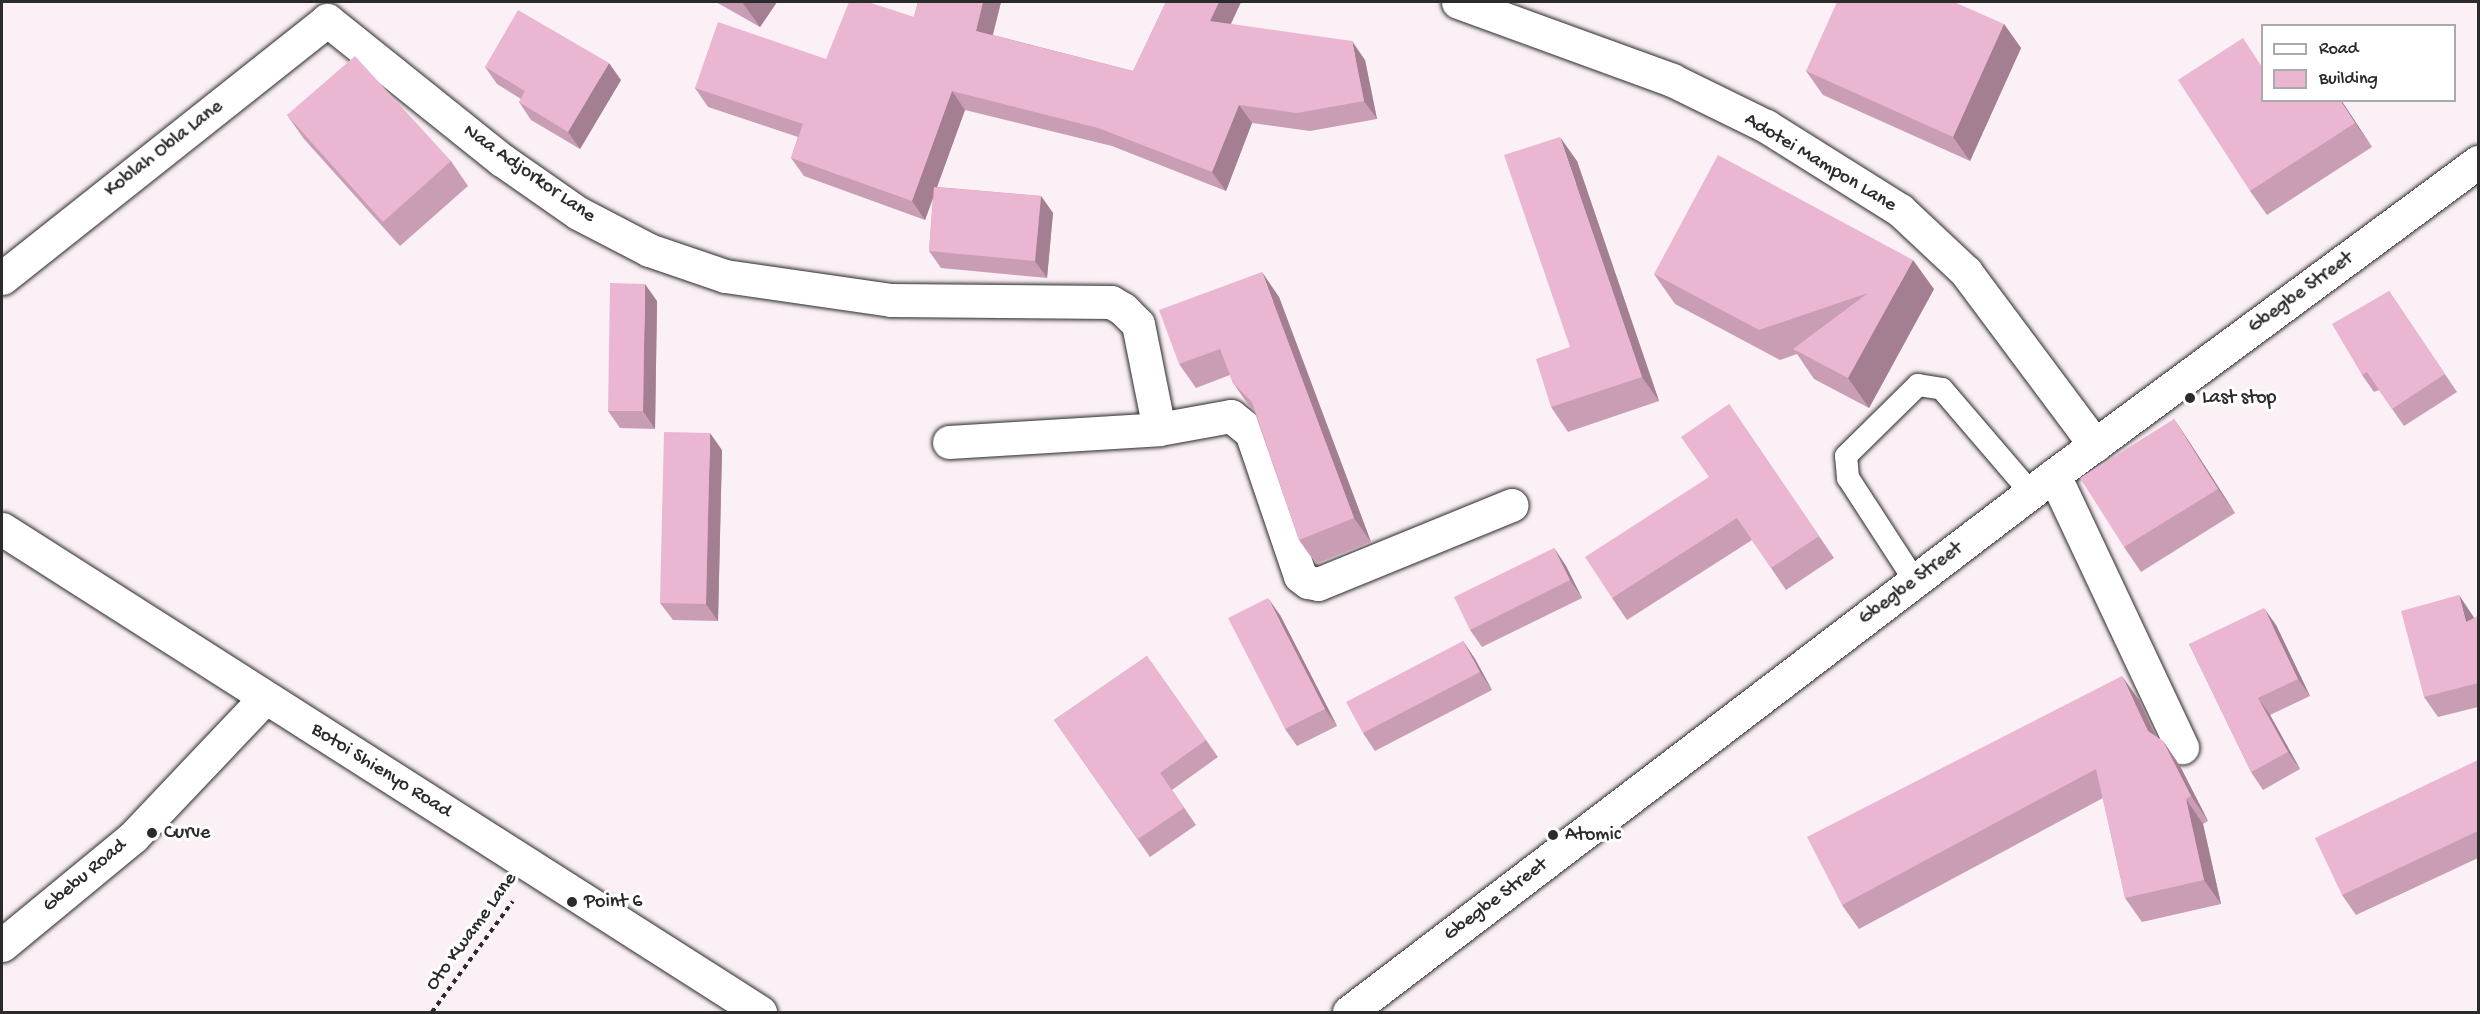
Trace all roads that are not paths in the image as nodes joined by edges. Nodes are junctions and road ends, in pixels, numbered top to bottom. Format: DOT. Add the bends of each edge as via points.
graph roads {
  1 [pos="1458,2"];
  2 [pos="327,20"];
  3 [pos="2478,162"];
  4 [pos="2,278"];
  5 [pos="1159,429"];
  6 [pos="949,442"];
  7 [pos="2095,445"];
  8 [pos="2042,484"];
  9 [pos="1512,505"];
  10 [pos="2,529"];
  11 [pos="1915,581"];
  12 [pos="265,698"];
  13 [pos="2182,747"];
  14 [pos="2,945"];
  15 [pos="760,1012"];
  16 [pos="1349,1012"];
  1 -- 7 [label="street, Adotei Mampon Lane" via="1672,80 1766,126 1900,210 1966,272"];
  2 -- 4 [label="street, Koblah Obla Lane"];
  2 -- 5 [label="street, Naa Adjorkor Lane" via="502,160 578,213 649,250 725,276 891,300 1111,302 1138,324"];
  3 -- 7 [label="street, Gbegbe Street"];
  5 -- 6 [label="street"];
  5 -- 9 [label="street" via="1231,416 1242,421 1251,432 1300,576 1308,582 1318,584"];
  7 -- 8 [label="street, Gbegbe Street"];
  8 -- 11 [label="street, Gbegbe Street"];
  8 -- 11 [label="lane" via="1942,390 1918,385 1846,456 1848,478"];
  8 -- 13 [label="street"];
  10 -- 12 [label="street, Botoi Shienyo Road"];
  11 -- 16 [label="street, Gbegbe Street"];
  12 -- 14 [label="street, Gbebu Road" via="133,837"];
  12 -- 15 [label="street, Botoi Shienyo Road"];
}
